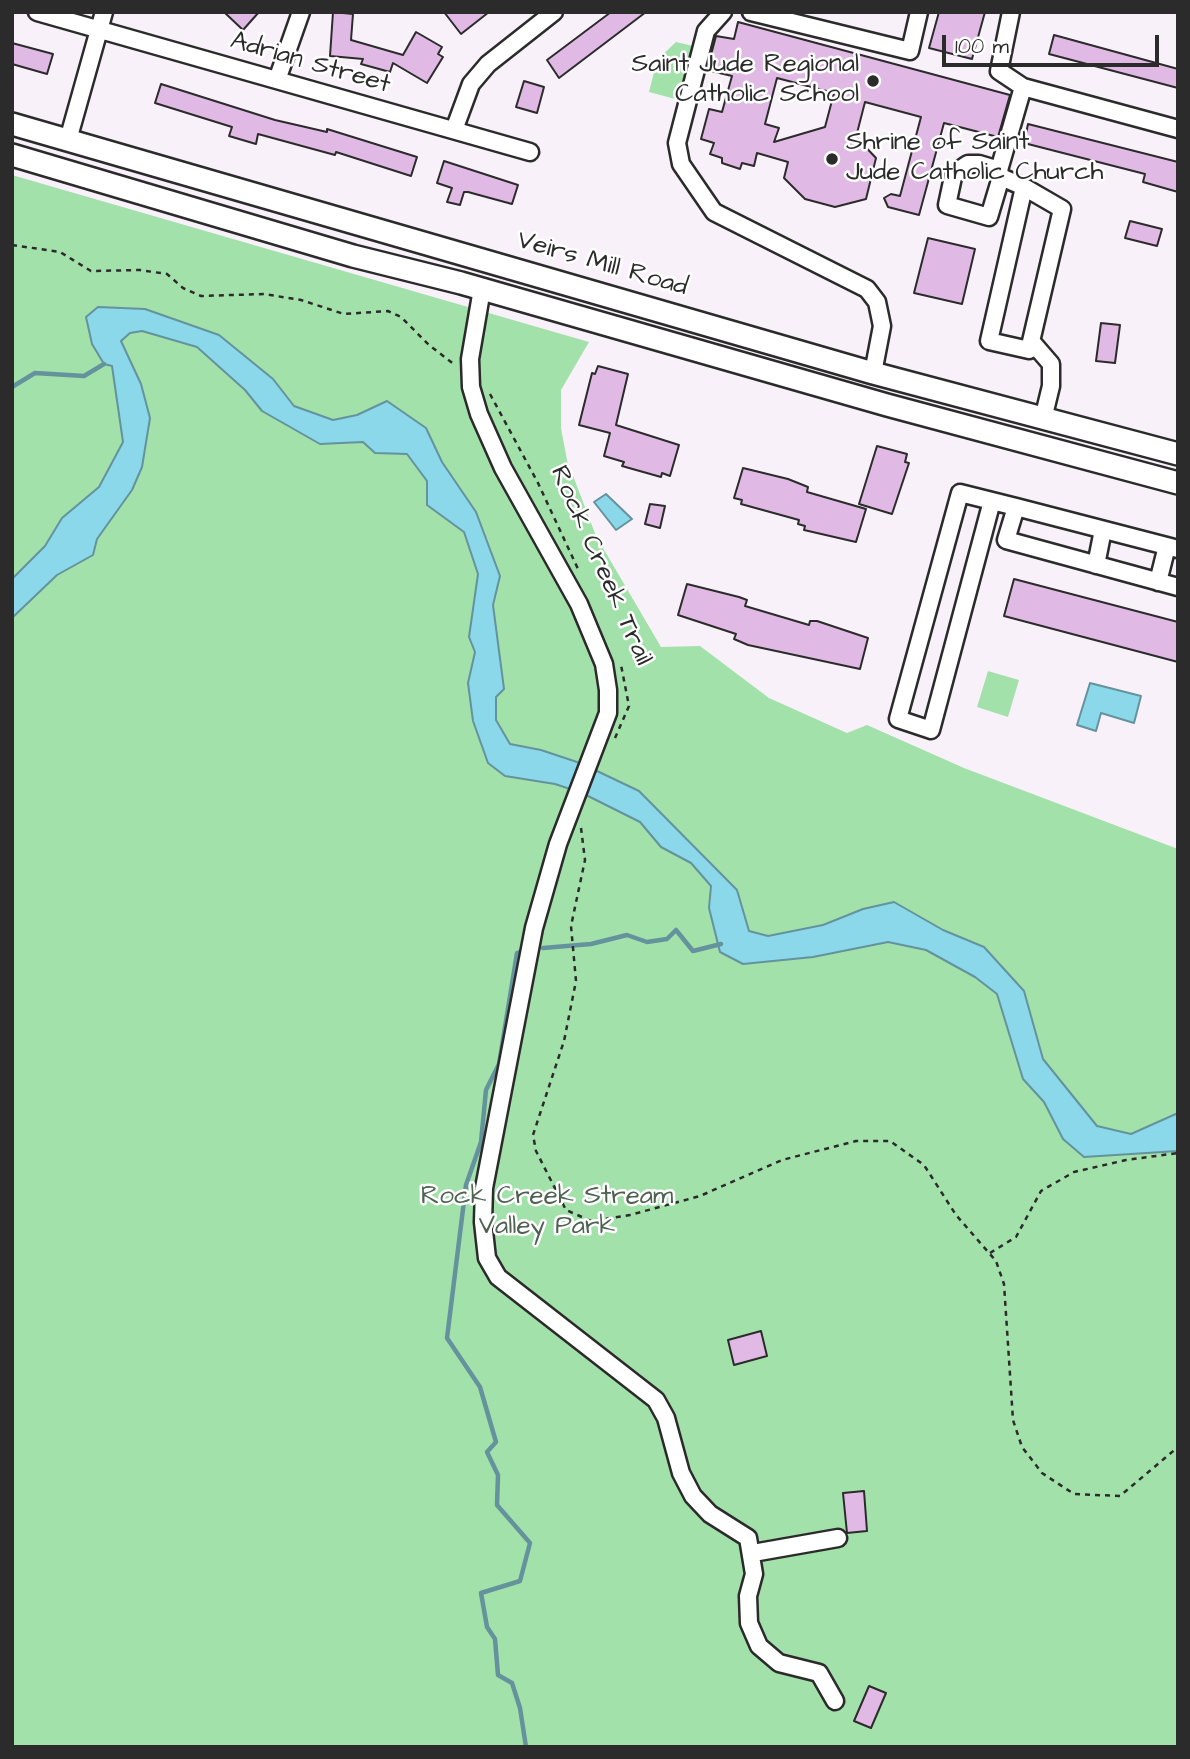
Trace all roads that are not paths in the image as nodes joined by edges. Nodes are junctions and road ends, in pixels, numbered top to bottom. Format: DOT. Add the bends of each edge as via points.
graph roads {
  1 [pos="37,12"];
  2 [pos="104,12"];
  3 [pos="301,12"];
  4 [pos="554,12"];
  5 [pos="723,12"];
  6 [pos="751,12"];
  7 [pos="919,12"];
  8 [pos="1011,12"];
  9 [pos="99,30"];
  10 [pos="277,80"];
  11 [pos="1023,87"];
  12 [pos="12,124"];
  13 [pos="1178,129"];
  14 [pos="454,130"];
  15 [pos="68,140"];
  16 [pos="530,152"];
  17 [pos="12,155"];
  18 [pos="149,163"];
  19 [pos="1024,187"];
  20 [pos="139,191"];
  21 [pos="469,256"];
  22 [pos="461,283"];
  23 [pos="482,289"];
  24 [pos="1032,342"];
  25 [pos="873,373"];
  26 [pos="1043,419"];
  27 [pos="1102,435"];
  28 [pos="1178,454"];
  29 [pos="1096,462"];
  30 [pos="1178,483"];
  31 [pos="992,501"];
  32 [pos="1016,507"];
  33 [pos="1103,530"];
  34 [pos="983,535"];
  35 [pos="1006,540"];
  36 [pos="1172,548"];
  37 [pos="1096,565"];
  38 [pos="1158,582"];
  39 [pos="1178,587"];
  40 [pos="838,1538"];
  41 [pos="753,1553"];
  42 [pos="835,1701"];
  1 -- 9 [label="street, Adrian Street"];
  2 -- 9 [label="street"];
  3 -- 10 [label="street"];
  4 -- 14 [label="street" via="488,64 471,84"];
  5 -- 25 [label="street" via="706,31 677,143 681,164 714,212 867,289 877,302 882,326"];
  6 -- 7 [label="street" via="910,51"];
  8 -- 11 [label="street" via="999,71"];
  9 -- 10 [label="street, Adrian Street"];
  9 -- 15 [label="street"];
  10 -- 14 [label="street, Adrian Street"];
  11 -- 13 [label="street"];
  11 -- 19 [label="street" via="1000,173"];
  12 -- 15 [label="main road, Veirs Mill Road"];
  14 -- 16 [label="street, Adrian Street"];
  15 -- 18 [label="main road, Veirs Mill Road"];
  17 -- 20 [label="main road"];
  18 -- 20 [label="main road"];
  18 -- 21 [label="main road, Veirs Mill Road"];
  19 -- 24 [label="street" via="1062,209"];
  19 -- 24 [label="street" via="989,341 1029,350"];
  20 -- 22 [label="main road" via="353,256"];
  21 -- 22 [label="main road"];
  21 -- 25 [label="main road, Veirs Mill Road"];
  22 -- 23 [label="main road"];
  23 -- 29 [label="main road"];
  23 -- 41 [label="street" via="470,377 479,414 503,468 561,569 604,664 608,713 542,894 491,1144 483,1222 487,1258 498,1278 656,1400 693,1496 710,1514 748,1538"];
  24 -- 26 [label="street" via="1051,364"];
  25 -- 26 [label="main road, Veirs Mill Road"];
  26 -- 27 [label="main road, Veirs Mill Road"];
  27 -- 28 [label="main road, Veirs Mill Road"];
  27 -- 29 [label="main road"];
  29 -- 30 [label="main road"];
  31 -- 32 [label="street"];
  31 -- 34 [label="street"];
  31 -- 34 [label="street" via="960,493 898,719 931,730"];
  32 -- 33 [label="street"];
  32 -- 35 [label="street"];
  33 -- 36 [label="street"];
  33 -- 37 [label="street"];
  34 -- 35 [label="street"];
  35 -- 37 [label="street"];
  36 -- 38 [label="street"];
  37 -- 38 [label="street"];
  38 -- 39 [label="street"];
  40 -- 41 [label="street"];
  41 -- 42 [label="street" via="749,1623 760,1646 779,1663 819,1673"];
}
